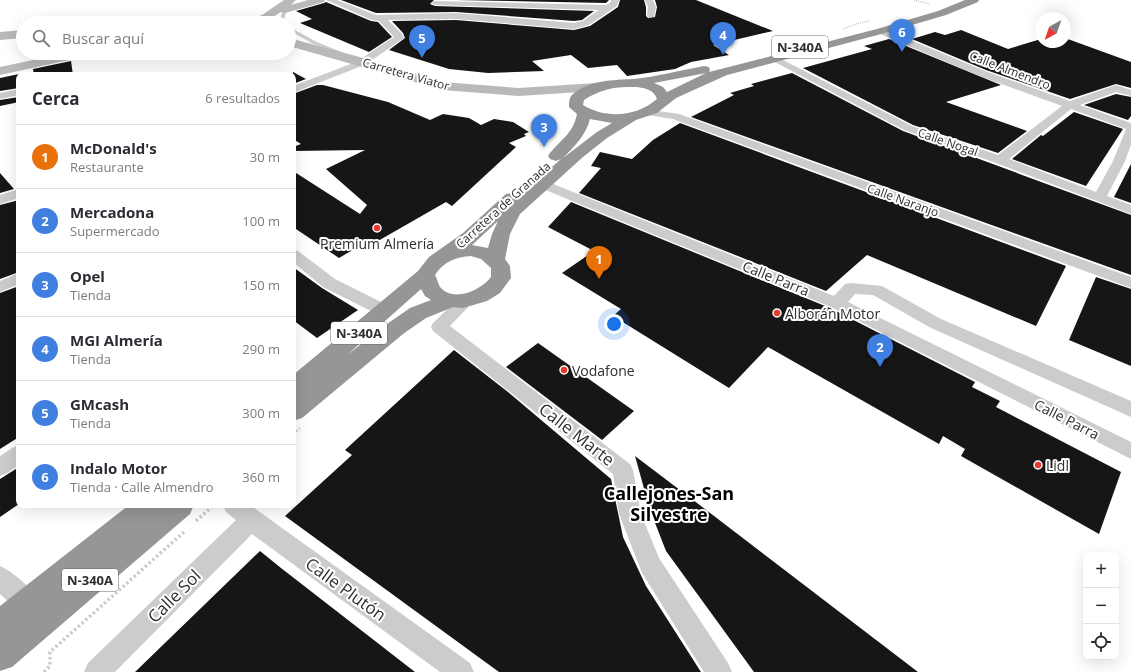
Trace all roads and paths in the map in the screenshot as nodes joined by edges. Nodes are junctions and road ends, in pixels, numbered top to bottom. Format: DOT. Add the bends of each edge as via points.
graph roads {
  1 [pos="292,0"];
  2 [pos="296,0"];
  3 [pos="320,0"];
  4 [pos="330,0"];
  5 [pos="615,0"];
  6 [pos="649,0"];
  7 [pos="914,0"];
  8 [pos="962,0"];
  9 [pos="974,0"];
  10 [pos="435,1"];
  11 [pos="546,3"];
  12 [pos="932,4"];
  13 [pos="609,8"];
  14 [pos="285,10"];
  15 [pos="651,15"];
  16 [pos="263,16"];
  17 [pos="279,16"];
  18 [pos="283,16"];
  19 [pos="435,16"];
  20 [pos="381,18"];
  21 [pos="537,24"];
  22 [pos="881,31"];
  23 [pos="296,32"];
  24 [pos="16,35"];
  25 [pos="0,36"];
  26 [pos="296,44"];
  27 [pos="296,49"];
  28 [pos="772,58"];
  29 [pos="51,60"];
  30 [pos="362,63"];
  31 [pos="0,71"];
  32 [pos="635,82"];
  33 [pos="596,87"];
  34 [pos="296,89"];
  35 [pos="16,93"];
  36 [pos="1131,93"];
  37 [pos="0,96"];
  38 [pos="662,101"];
  39 [pos="546,102"];
  40 [pos="561,105"];
  41 [pos="1068,106"];
  42 [pos="580,110"];
  43 [pos="641,114"];
  44 [pos="675,116"];
  45 [pos="1131,127"];
  46 [pos="1131,130"];
  47 [pos="1000,160"];
  48 [pos="1119,161"];
  49 [pos="1131,166"];
  50 [pos="543,184"];
  51 [pos="16,194"];
  52 [pos="1100,198"];
  53 [pos="0,200"];
  54 [pos="1131,210"];
  55 [pos="445,255"];
  56 [pos="296,256"];
  57 [pos="495,259"];
  58 [pos="425,275"];
  59 [pos="16,279"];
  60 [pos="1131,283"];
  61 [pos="0,287"];
  62 [pos="459,300"];
  63 [pos="837,303"];
  64 [pos="385,311"];
  65 [pos="302,393"];
  66 [pos="296,406"];
  67 [pos="1131,409"];
  68 [pos="1131,450"];
  69 [pos="16,456"];
  70 [pos="0,467"];
  71 [pos="146,508"];
  72 [pos="208,508"];
  73 [pos="242,513"];
  74 [pos="186,520"];
  75 [pos="0,578"];
  76 [pos="27,604"];
  77 [pos="0,626"];
  78 [pos="0,655"];
  79 [pos="44,672"];
  80 [pos="97,672"];
  81 [pos="461,672"];
  82 [pos="718,672"];
  1 -- 16 [label="main road"];
  2 -- 14 [label="main road"];
  3 -- 14 [label="main road"];
  4 -- 20 [label="street"];
  5 -- 13 [label="street"];
  6 -- 15 [label="street" via="652,7"];
  7 -- 12 [label="path"];
  8 -- 32 [label="highway, N-340A" via="923,16 867,31 709,69"];
  9 -- 22 [label="highway, N-340A" via="942,13"];
  10 -- 11 [label="street"];
  10 -- 19 [label="street"];
  11 -- 13 [label="street"];
  11 -- 21 [label="street"];
  13 -- 21 [label="street" via="586,23 566,26"];
  14 -- 17 [label="main road"];
  14 -- 18 [label="lane"];
  19 -- 20 [label="street"];
  19 -- 21 [label="street"];
  20 -- 30 [label="street" via="399,38"];
  22 -- 28 [label="highway, N-340A"];
  22 -- 41 [label="street, Calle Almendro"];
  23 -- 30 [label="lane"];
  24 -- 25 [label="main road"];
  26 -- 30 [label="main road, Carretera Viator"];
  27 -- 30 [label="main road, Carretera Viator"];
  28 -- 38 [label="highway, N-340A" via="708,76"];
  28 -- 47 [label="street, Calle Nogal" via="908,128"];
  29 -- 31 [label="main road"];
  30 -- 33 [label="main road, Carretera Viator" via="442,86 470,89 535,92"];
  30 -- 34 [label="street"];
  30 -- 39 [label="main road, Carretera Viator" via="441,92"];
  32 -- 33 [label="highway, N-340A"];
  32 -- 38 [label="highway, N-340A" via="654,86 662,93"];
  33 -- 42 [label="highway, N-340A" via="577,98"];
  35 -- 37 [label="street"];
  36 -- 41 [label="street" via="1116,88"];
  38 -- 43 [label="highway, N-340A"];
  38 -- 44 [label="street, Calle Naranjo"];
  40 -- 42 [label="main road"];
  41 -- 45 [label="street, Calle Almendro"];
  41 -- 47 [label="street"];
  42 -- 43 [label="highway, N-340A" via="596,117 612,119"];
  42 -- 55 [label="highway, Carretera de Granada / N-340A" via="584,123 547,165 470,237"];
  43 -- 44 [label="street, Calle Naranjo"];
  43 -- 50 [label="highway, Carretera de Granada / N-340A" via="602,135"];
  44 -- 60 [label="street, Calle Naranjo"];
  46 -- 48 [label="street"];
  47 -- 52 [label="street, Calle Nogal"];
  48 -- 49 [label="street"];
  48 -- 52 [label="street"];
  50 -- 57 [label="highway, Carretera de Granada / N-340A" via="513,211 505,222 499,236"];
  50 -- 63 [label="street, Calle Parra"];
  51 -- 53 [label="street"];
  52 -- 54 [label="street, Calle Nogal"];
  55 -- 57 [label="highway, N-340A" via="473,251 485,253"];
  55 -- 58 [label="highway, N-340A" via="434,262"];
  56 -- 64 [label="street" via="329,283"];
  57 -- 62 [label="highway, N-340A" via="501,267 502,277 496,287 480,297"];
  58 -- 62 [label="highway" via="427,286 433,294"];
  58 -- 64 [label="highway, N-340A"];
  59 -- 61 [label="street"];
  62 -- 65 [label="highway, N-340A" via="418,314"];
  62 -- 82 [label="street, Calle Marte" via="439,326 623,470 630,514 650,565"];
  63 -- 67 [label="street" via="851,288 876,290 935,323"];
  63 -- 68 [label="street, Calle Parra"];
  64 -- 65 [label="highway, N-340A"];
  65 -- 66 [label="highway, N-340A"];
  69 -- 70 [label="street"];
  71 -- 76 [label="highway, N-340A"];
  72 -- 74 [label="path"];
  73 -- 80 [label="street, Calle Sol"];
  73 -- 81 [label="street, Calle Plutón"];
  74 -- 78 [label="highway, N-340A"];
  74 -- 79 [label="path" via="50,652 50,666"];
  75 -- 76 [label="street"];
  76 -- 77 [label="highway, N-340A"];
}
